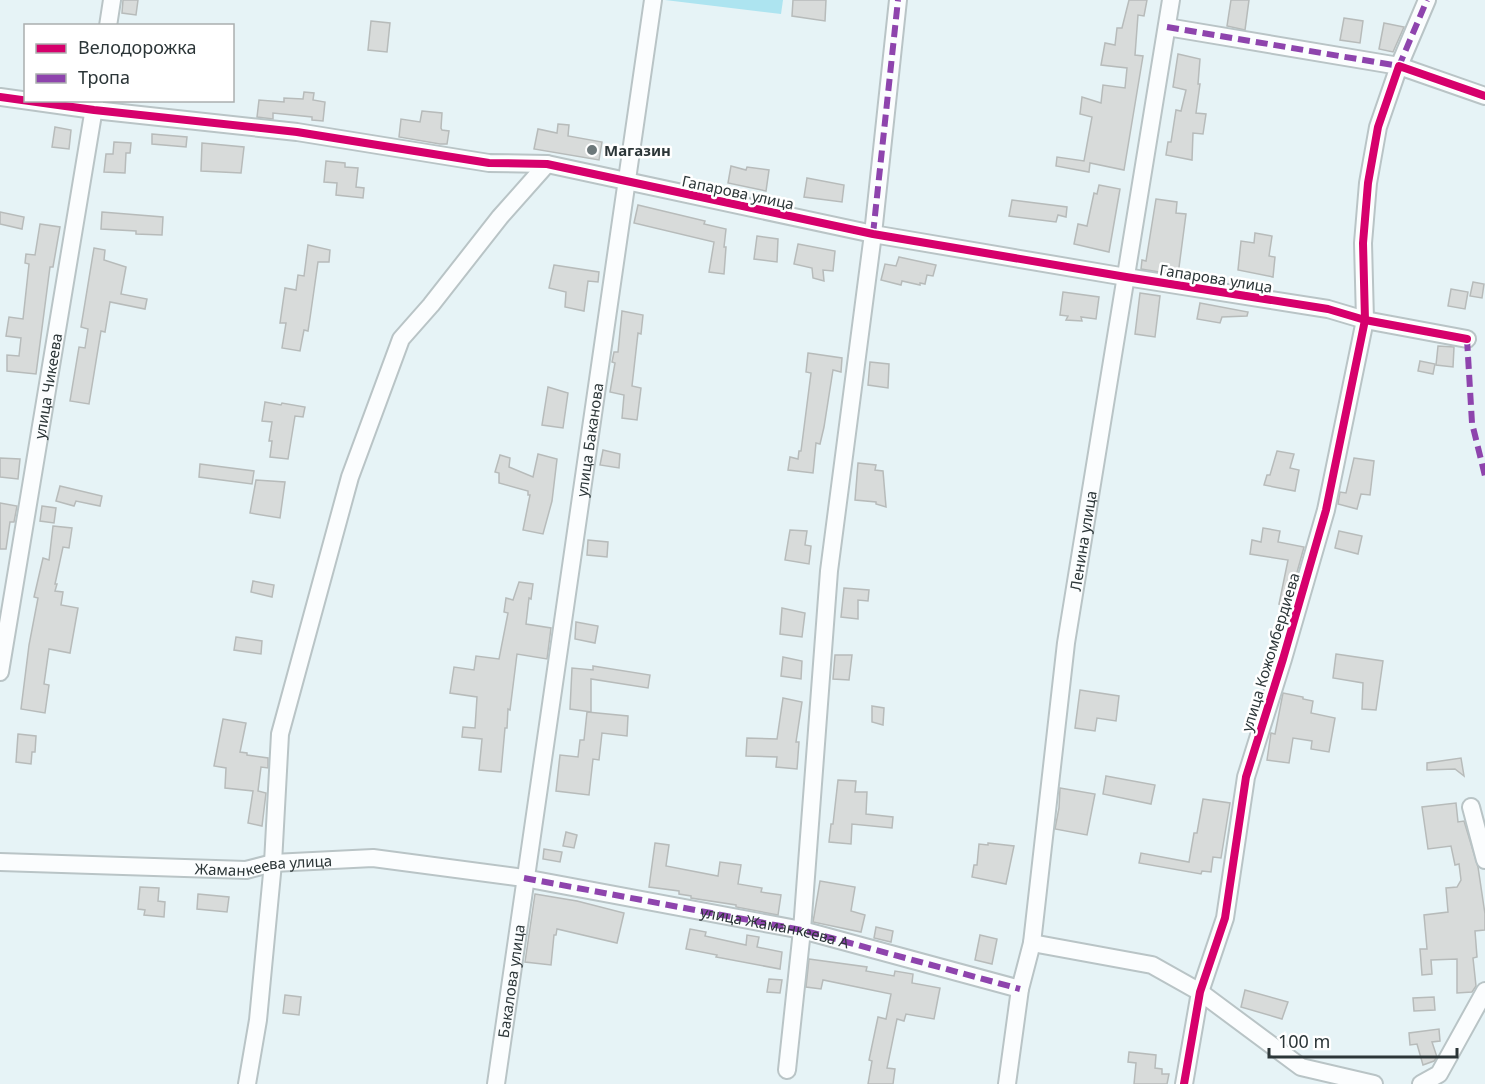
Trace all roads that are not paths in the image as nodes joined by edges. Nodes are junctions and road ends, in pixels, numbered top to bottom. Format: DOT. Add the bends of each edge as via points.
graph roads {
  1 [pos="112,0"];
  2 [pos="652,0"];
  3 [pos="898,0"];
  4 [pos="1171,0"];
  5 [pos="1427,0"];
  6 [pos="108,24"];
  7 [pos="1167,27"];
  8 [pos="1399,66"];
  9 [pos="1485,96"];
  10 [pos="0,97"];
  11 [pos="24,99"];
  12 [pos="59,102"];
  13 [pos="95,105"];
  14 [pos="547,164"];
  15 [pos="627,183"];
  16 [pos="873,234"];
  17 [pos="1126,278"];
  18 [pos="1365,320"];
  19 [pos="1467,339"];
  20 [pos="0,672"];
  21 [pos="1471,807"];
  22 [pos="1485,860"];
  23 [pos="0,862"];
  24 [pos="273,863"];
  25 [pos="524,878"];
  26 [pos="802,930"];
  27 [pos="1032,943"];
  28 [pos="1020,989"];
  29 [pos="1485,991"];
  30 [pos="1200,992"];
  31 [pos="787,1070"];
  32 [pos="247,1084"];
  33 [pos="496,1084"];
  34 [pos="1008,1084"];
  35 [pos="1184,1084"];
  36 [pos="1374,1084"];
  37 [pos="1420,1084"];
  1 -- 6 [label="street"];
  2 -- 15 [label="street, улица Баканова"];
  3 -- 16 [label="street"];
  4 -- 7 [label="street, Ленина улица"];
  5 -- 8 [label="street, улица Кожомбердиева"];
  7 -- 8 [label="street"];
  7 -- 17 [label="street, Ленина улица"];
  8 -- 9 [label="street"];
  8 -- 18 [label="street, улица Кожомбердиева" via="1378,127 1368,183 1363,243"];
  10 -- 11 [label="street, Гапарова улица"];
  12 -- 13 [label="street, Гапарова улица"];
  13 -- 14 [label="street, Гапарова улица" via="489,163"];
  13 -- 20 [label="street, улица Чикеева"];
  14 -- 15 [label="street, Гапарова улица"];
  14 -- 24 [label="street" via="401,339 350,477 280,734"];
  15 -- 16 [label="street, Гапарова улица"];
  15 -- 25 [label="street, улица Баканова"];
  16 -- 17 [label="street, Гапарова улица"];
  16 -- 26 [label="street" via="829,571"];
  17 -- 18 [label="street, Гапарова улица" via="1328,309"];
  17 -- 27 [label="street, Ленина улица" via="1066,643"];
  18 -- 19 [label="street, Гапарова улица"];
  18 -- 30 [label="street, улица Кожомбердиева" via="1326,510 1246,777 1225,918"];
  21 -- 22 [label="street"];
  23 -- 24 [label="street, Жаманкеева улица" via="246,870"];
  24 -- 25 [label="street, Жаманкеева улица" via="373,858"];
  24 -- 32 [label="street" via="258,1020"];
  25 -- 26 [label="street, улица Жаманкеева А"];
  25 -- 33 [label="street, Бакалова улица"];
  26 -- 28 [label="street, улица Жаманкеева А"];
  26 -- 31 [label="street"];
  27 -- 28 [label="street, Ленина улица"];
  27 -- 30 [label="street" via="1152,965"];
  28 -- 34 [label="street, Ленина улица"];
  29 -- 37 [label="street" via="1439,1074"];
  30 -- 35 [label="street, улица Кожомбердиева"];
  30 -- 36 [label="street" via="1301,1067"];
}
